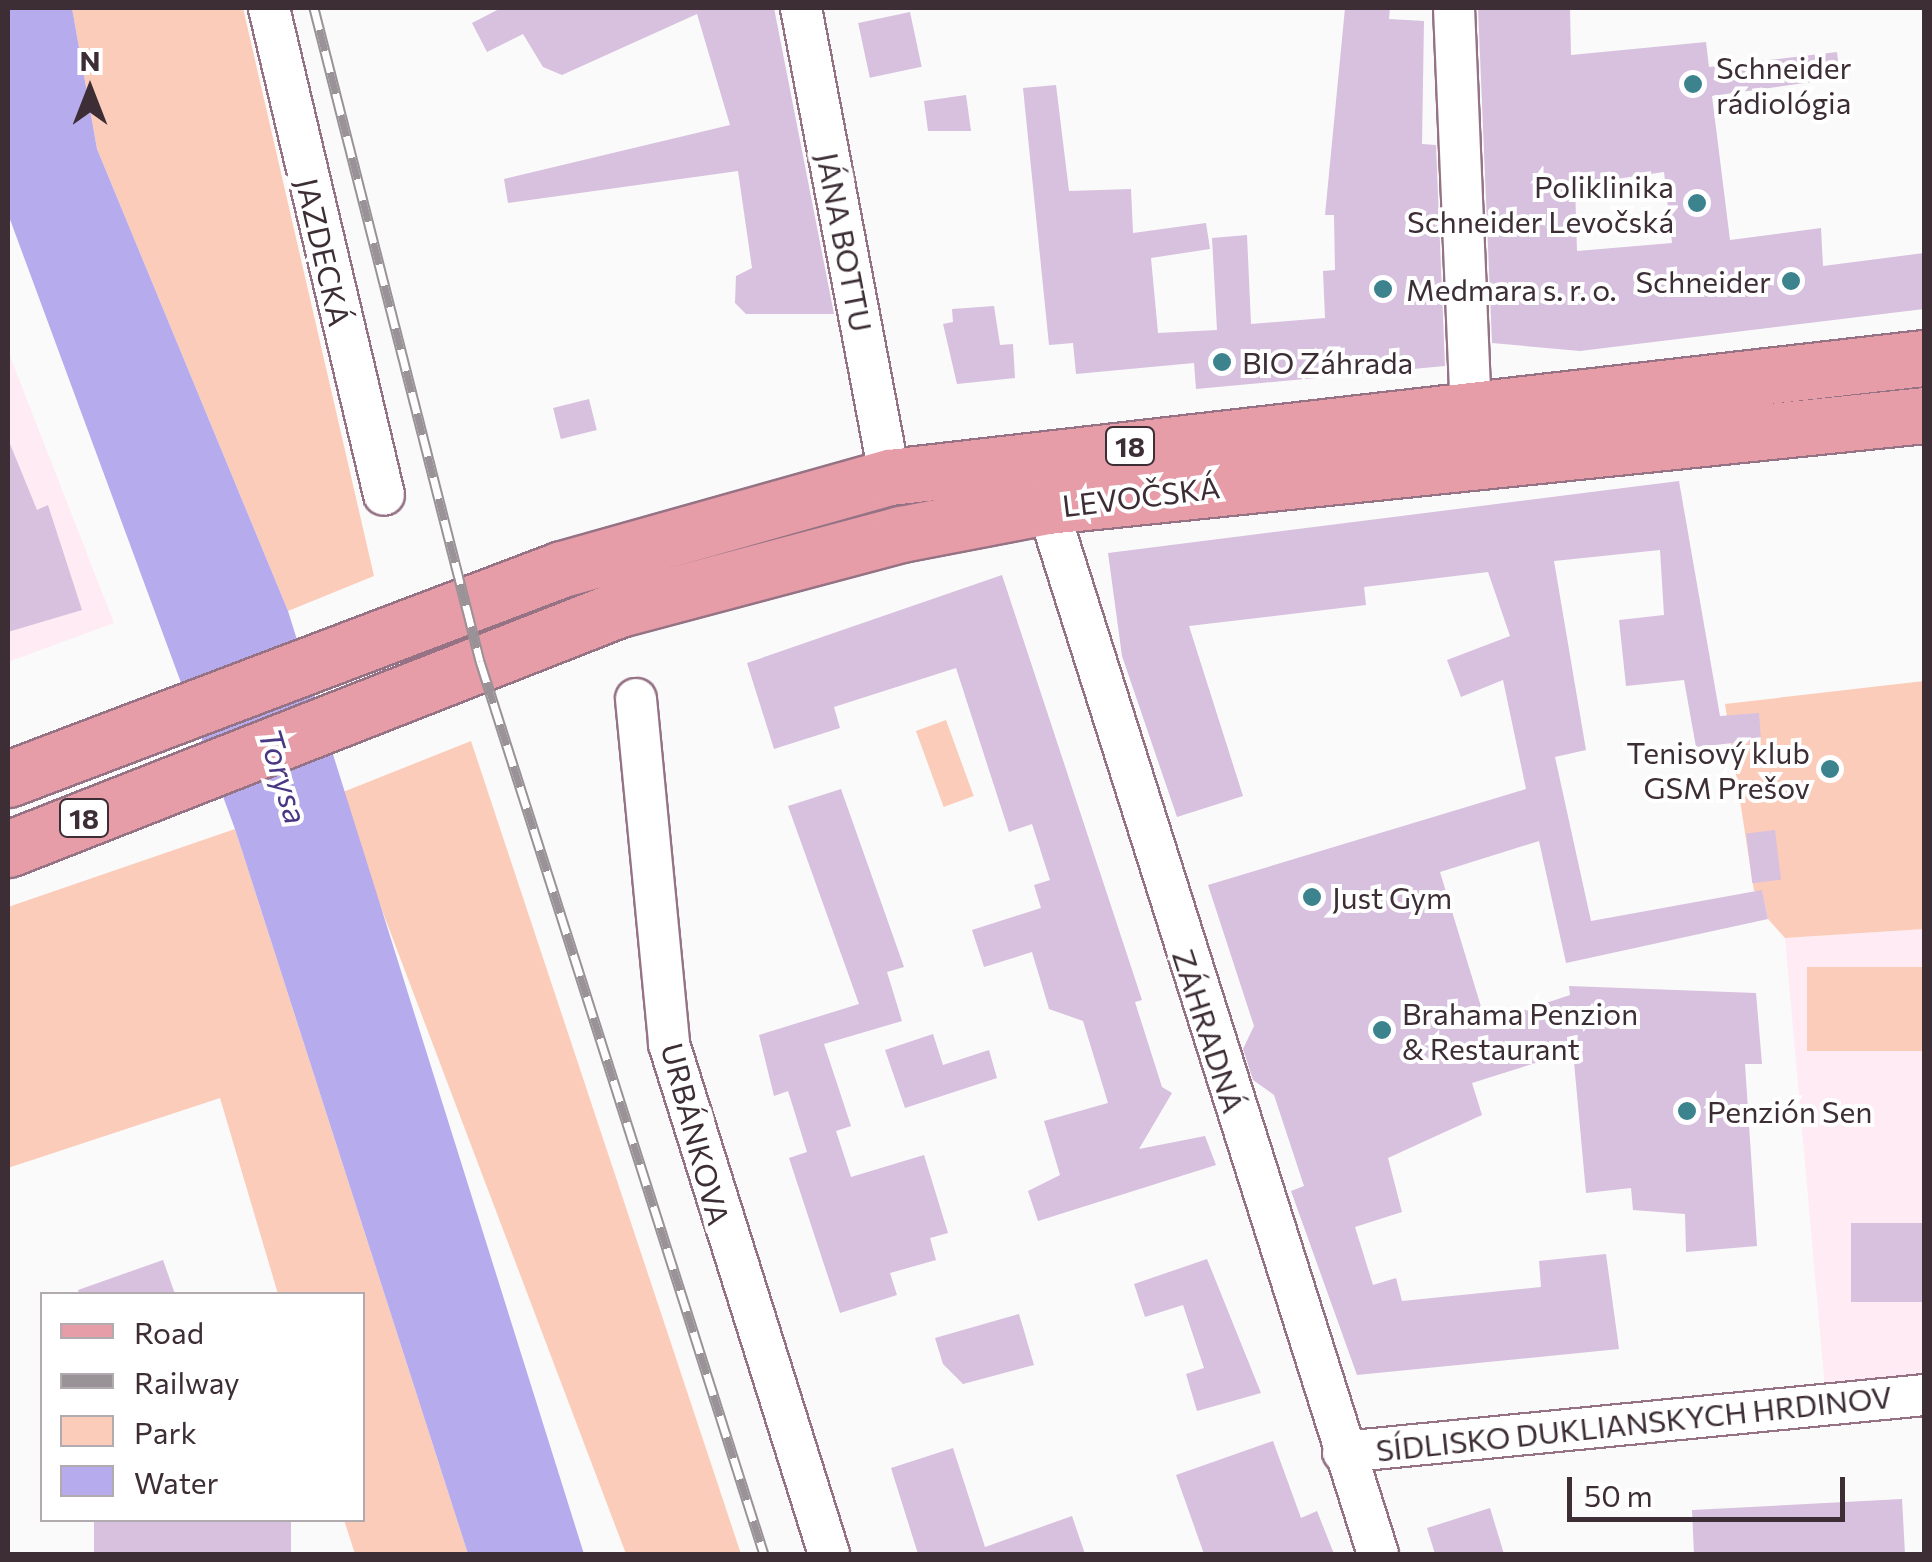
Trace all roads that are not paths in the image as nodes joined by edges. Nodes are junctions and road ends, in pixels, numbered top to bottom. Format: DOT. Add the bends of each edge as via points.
graph roads {
  1 [pos="269,8"];
  2 [pos="801,8"];
  3 [pos="1454,8"];
  4 [pos="1924,358"];
  5 [pos="1471,408"];
  6 [pos="1924,415"];
  7 [pos="1746,433"];
  8 [pos="1924,439"];
  9 [pos="890,477"];
  10 [pos="384,495"];
  11 [pos="1047,506"];
  12 [pos="636,699"];
  13 [pos="8,779"];
  14 [pos="8,850"];
  15 [pos="1924,1395"];
  16 [pos="1343,1452"];
  17 [pos="829,1554"];
  18 [pos="1378,1554"];
  1 -- 10 [label="street, JAZDECKÁ"];
  2 -- 9 [label="street, JÁNA BOTTU"];
  3 -- 5 [label="street"];
  4 -- 5 [label="main road, LEVOČSKÁ / 18"];
  5 -- 9 [label="main road, LEVOČSKÁ / 18"];
  6 -- 7 [label="main road, LEVOČSKÁ / 18"];
  7 -- 8 [label="street"];
  7 -- 11 [label="main road, LEVOČSKÁ / 18"];
  9 -- 13 [label="main road, LEVOČSKÁ / 18" via="562,569"];
  11 -- 14 [label="main road, LEVOČSKÁ / 18" via="901,534 619,609"];
  11 -- 16 [label="street, ZÁHRADNÁ"];
  12 -- 17 [label="street, URBÁNKOVA" via="669,1044"];
  15 -- 16 [label="street, SÍDLISKO DUKLIANSKYCH HRDINOV"];
  16 -- 18 [label="street, ZÁHRADNÁ"];
}
